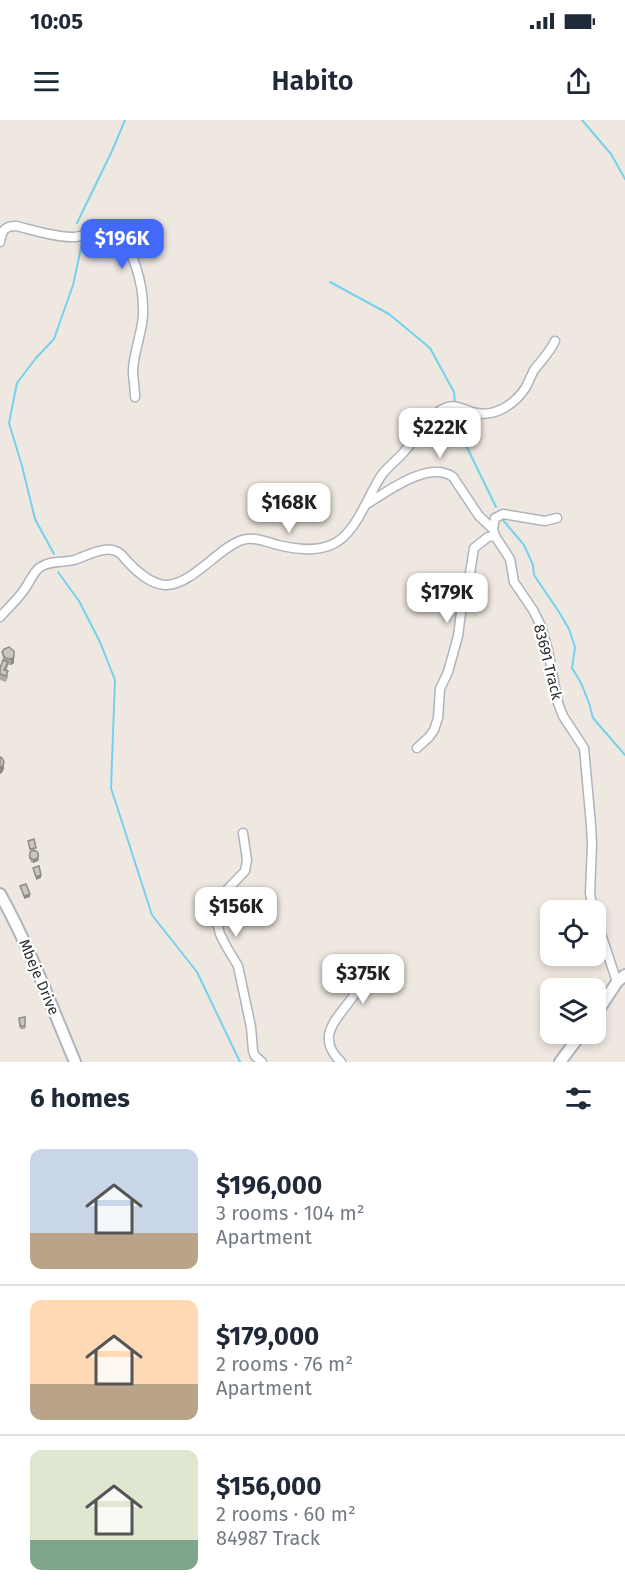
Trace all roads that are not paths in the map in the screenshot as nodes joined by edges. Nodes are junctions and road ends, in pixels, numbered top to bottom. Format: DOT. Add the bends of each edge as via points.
graph roads {
  1 [pos="0,242"];
  2 [pos="555,341"];
  3 [pos="135,397"];
  4 [pos="366,504"];
  5 [pos="557,518"];
  6 [pos="494,533"];
  7 [pos="0,617"];
  8 [pos="417,748"];
  9 [pos="243,833"];
  10 [pos="0,894"];
  11 [pos="591,900"];
  12 [pos="606,943"];
  13 [pos="341,968"];
  14 [pos="621,979"];
  15 [pos="606,1000"];
  16 [pos="574,1044"];
  17 [pos="75,1062"];
  18 [pos="262,1062"];
  19 [pos="341,1062"];
  20 [pos="560,1062"];
  1 -- 3 [label="street" via="4,229 16,226 66,237 108,232 126,246 142,298"];
  2 -- 4 [label="street" via="526,387 502,409 484,414 454,406 438,412 381,476"];
  4 -- 6 [label="street, 83691 Track" via="426,472 447,473"];
  4 -- 7 [label="street" via="350,530 334,544 300,549 243,539 186,579 167,585 149,579 117,551 103,550 76,560 48,563 36,571"];
  5 -- 6 [label="street" via="545,521 503,514 495,518"];
  6 -- 8 [label="street" via="474,548 459,636 440,689 438,718 434,730"];
  6 -- 11 [label="street, 83691 Track" via="510,559 514,582 541,626 558,703 584,748 592,845"];
  9 -- 18 [label="street" via="248,860 245,871 219,898 214,912 220,934 238,966 253,1051"];
  10 -- 17 [label="street, Mbeje Drive" via="40,975"];
  12 -- 14 [label="street"];
  13 -- 19 [label="street" via="357,987 329,1033 330,1047"];
  14 -- 15 [label="street"];
  16 -- 20 [label="street"];
}
